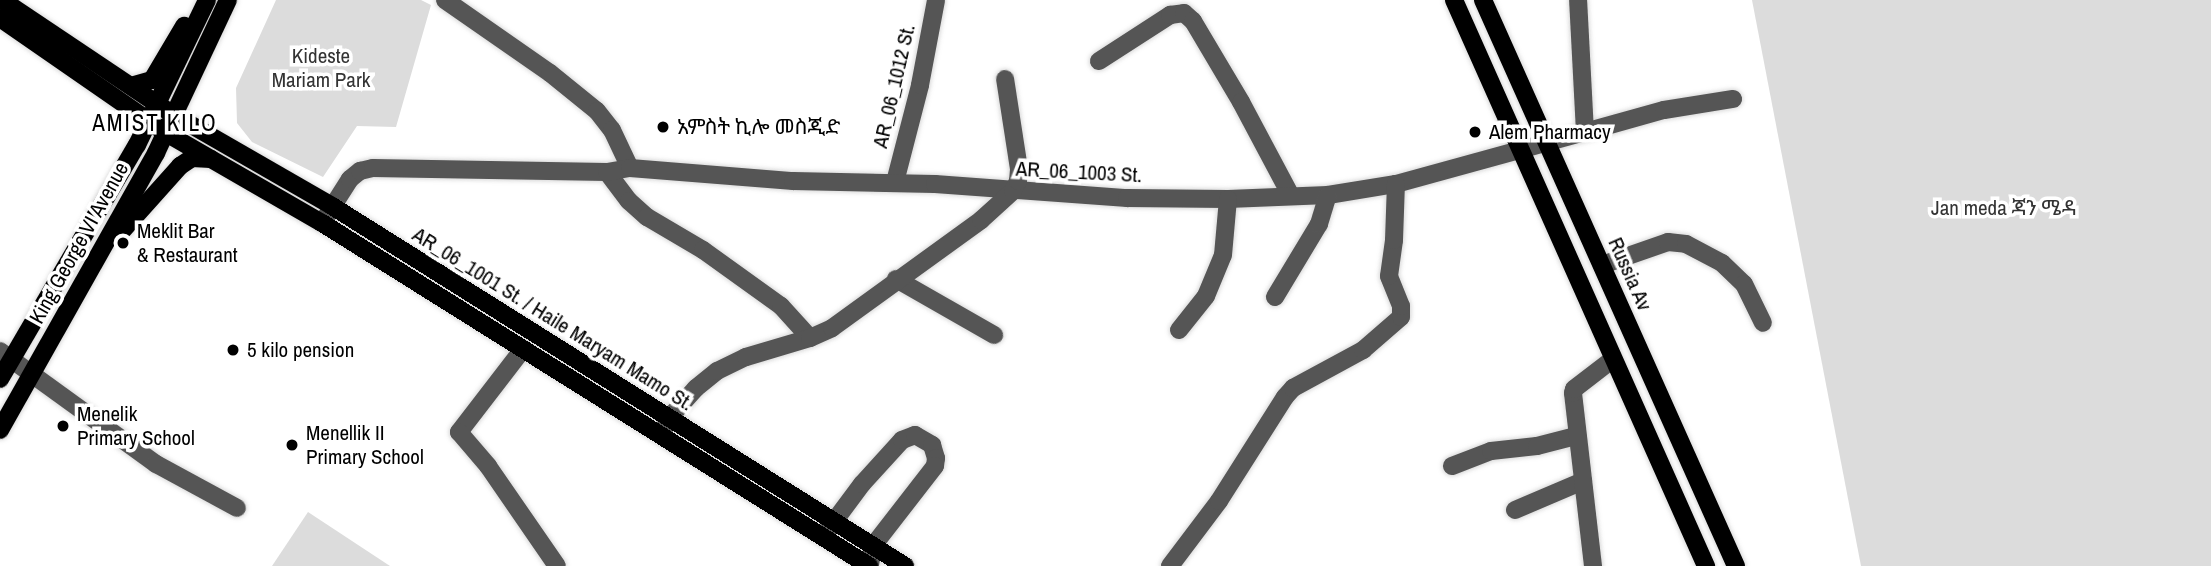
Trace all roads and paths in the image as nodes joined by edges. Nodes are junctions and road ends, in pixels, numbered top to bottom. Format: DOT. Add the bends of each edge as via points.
graph roads {
  1 [pos="2,0"];
  2 [pos="204,0"];
  3 [pos="228,0"];
  4 [pos="445,0"];
  5 [pos="936,0"];
  6 [pos="1454,0"];
  7 [pos="1483,0"];
  8 [pos="1578,0"];
  9 [pos="0,19"];
  10 [pos="1100,61"];
  11 [pos="1005,79"];
  12 [pos="131,86"];
  13 [pos="1733,99"];
  14 [pos="166,110"];
  15 [pos="150,122"];
  16 [pos="166,132"];
  17 [pos="1585,132"];
  18 [pos="1545,142"];
  19 [pos="1520,151"];
  20 [pos="214,160"];
  21 [pos="630,168"];
  22 [pos="607,172"];
  23 [pos="895,182"];
  24 [pos="1396,184"];
  25 [pos="1013,191"];
  26 [pos="1328,195"];
  27 [pos="1291,196"];
  28 [pos="1228,199"];
  29 [pos="332,206"];
  30 [pos="322,223"];
  31 [pos="97,258"];
  32 [pos="1602,265"];
  33 [pos="896,279"];
  34 [pos="1275,297"];
  35 [pos="1763,323"];
  36 [pos="1179,330"];
  37 [pos="993,335"];
  38 [pos="810,338"];
  39 [pos="523,349"];
  40 [pos="6,355"];
  41 [pos="1613,359"];
  42 [pos="32,372"];
  43 [pos="0,380"];
  44 [pos="669,418"];
  45 [pos="0,430"];
  46 [pos="661,435"];
  47 [pos="1576,436"];
  48 [pos="1452,466"];
  49 [pos="1583,481"];
  50 [pos="237,508"];
  51 [pos="1516,510"];
  52 [pos="829,528"];
  53 [pos="873,546"];
  54 [pos="557,566"];
  55 [pos="869,566"];
  56 [pos="905,566"];
  57 [pos="1170,566"];
  58 [pos="1593,566"];
  59 [pos="1706,566"];
  60 [pos="1736,566"];
  1 -- 12 [label="main road, AR_06_1001 St. / Haile Maryam Mamo St."];
  2 -- 12 [label="main road" via="152,80"];
  2 -- 14 [label="main road, King George VI Avenue"];
  3 -- 14 [label="main road, King George VI Avenue"];
  4 -- 21 [label="street" via="597,111"];
  5 -- 23 [label="street, AR_06_1012 St."];
  6 -- 19 [label="main road"];
  7 -- 18 [label="main road, Russia Av"];
  8 -- 17 [label="street"];
  9 -- 15 [label="main road"];
  10 -- 27 [label="street" via="1170,15 1184,13 1193,20 1234,90"];
  11 -- 25 [label="street" via="1019,169"];
  12 -- 14 [label="main road, AR_06_1001 St. / Haile Maryam Mamo St."];
  13 -- 17 [label="street, AR_06_1003 St." via="1664,110"];
  14 -- 15 [label="main road, King George VI Avenue"];
  14 -- 16 [label="main road, King George VI Avenue"];
  14 -- 29 [label="main road, AR_06_1001 St. / Haile Maryam Mamo St."];
  15 -- 16 [label="main road"];
  15 -- 40 [label="main road, King George VI Avenue"];
  16 -- 20 [label="main road"];
  16 -- 31 [label="main road, King George VI Avenue"];
  17 -- 18 [label="street, AR_06_1003 St."];
  18 -- 19 [label="street, AR_06_1003 St."];
  18 -- 32 [label="main road, Russia Av"];
  19 -- 24 [label="street, AR_06_1003 St."];
  19 -- 41 [label="main road"];
  20 -- 30 [label="main road"];
  20 -- 31 [label="main road" via="192,158 180,166"];
  21 -- 22 [label="street, AR_06_1003 St."];
  21 -- 23 [label="street, AR_06_1003 St." via="793,181"];
  22 -- 29 [label="street, AR_06_1003 St." via="373,168 350,178"];
  22 -- 38 [label="street" via="647,216 704,250 781,306"];
  23 -- 25 [label="street, AR_06_1003 St."];
  24 -- 26 [label="street, AR_06_1003 St."];
  24 -- 57 [label="street" via="1389,276 1401,317 1363,350 1284,397 1219,501"];
  25 -- 28 [label="street, AR_06_1003 St."];
  25 -- 33 [label="street" via="981,220"];
  26 -- 27 [label="street, AR_06_1003 St."];
  26 -- 34 [label="street" via="1319,224"];
  27 -- 28 [label="street, AR_06_1003 St."];
  28 -- 36 [label="street" via="1223,255 1206,296"];
  29 -- 30 [label="street, AR_06_1003 St."];
  29 -- 44 [label="main road, AR_06_1001 St. / Haile Maryam Mamo St."];
  30 -- 39 [label="main road"];
  31 -- 42 [label="main road, King George VI Avenue"];
  32 -- 35 [label="street" via="1668,242 1686,244 1722,264 1744,284"];
  32 -- 60 [label="main road, Russia Av"];
  33 -- 37 [label="street"];
  33 -- 38 [label="street" via="832,328"];
  38 -- 44 [label="street" via="717,371"];
  39 -- 46 [label="main road"];
  39 -- 54 [label="street" via="459,432"];
  40 -- 42 [label="street"];
  40 -- 43 [label="main road, King George VI Avenue"];
  41 -- 47 [label="street" via="1574,389"];
  41 -- 59 [label="main road"];
  42 -- 45 [label="main road, King George VI Avenue"];
  42 -- 50 [label="street" via="156,464"];
  44 -- 46 [label="street"];
  44 -- 52 [label="main road, AR_06_1001 St. / Haile Maryam Mamo St."];
  46 -- 52 [label="main road"];
  47 -- 48 [label="street" via="1491,452"];
  47 -- 49 [label="street"];
  49 -- 51 [label="street"];
  49 -- 58 [label="street"];
  52 -- 53 [label="main road, AR_06_1001 St. / Haile Maryam Mamo St."];
  52 -- 53 [label="street" via="902,440 915,435 932,445 935,466"];
  52 -- 55 [label="main road"];
  53 -- 55 [label="street"];
  53 -- 56 [label="main road, AR_06_1001 St. / Haile Maryam Mamo St."];
}
